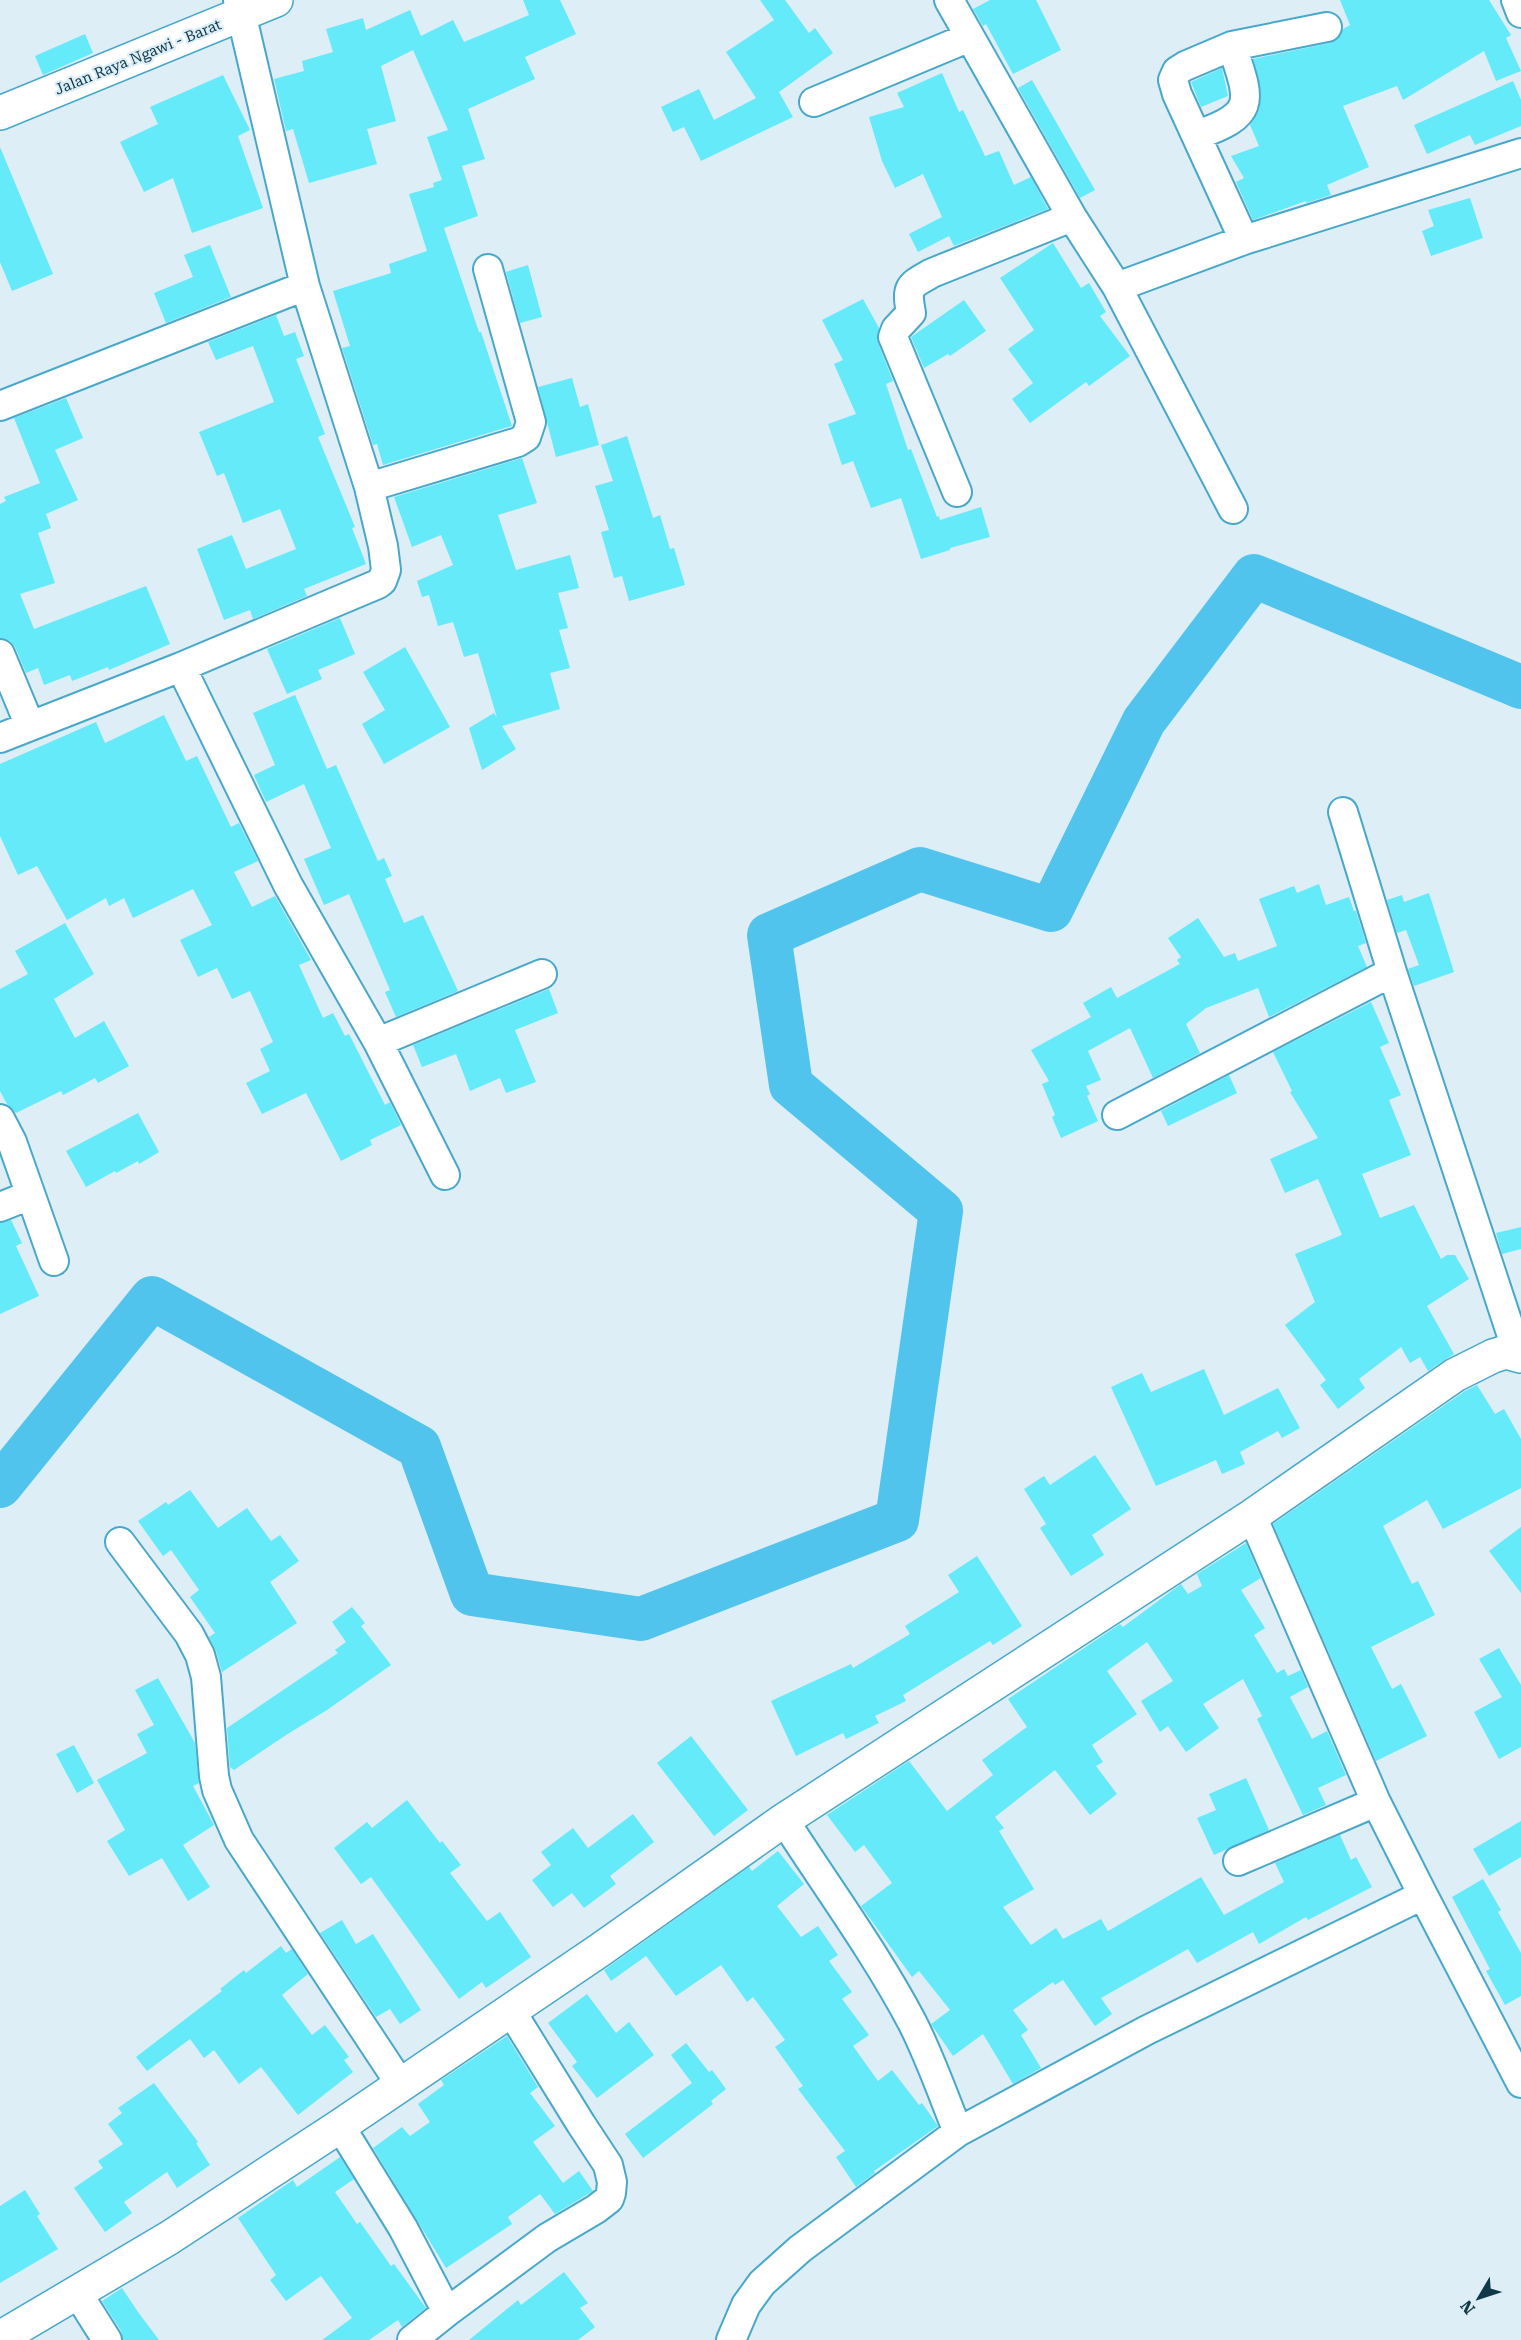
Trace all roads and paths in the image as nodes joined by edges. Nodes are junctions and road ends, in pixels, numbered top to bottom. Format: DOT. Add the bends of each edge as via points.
graph roads {
  1 [pos="276,0"];
  2 [pos="949,0"];
  3 [pos="1516,0"];
  4 [pos="240,7"];
  5 [pos="1521,13"];
  6 [pos="1327,27"];
  7 [pos="970,37"];
  8 [pos="1232,46"];
  9 [pos="814,102"];
  10 [pos="0,113"];
  11 [pos="1197,135"];
  12 [pos="1521,153"];
  13 [pos="1072,217"];
  14 [pos="1244,240"];
  15 [pos="488,269"];
  16 [pos="304,286"];
  17 [pos="1118,286"];
  18 [pos="0,406"];
  19 [pos="369,487"];
  20 [pos="957,492"];
  21 [pos="1233,509"];
  22 [pos="0,654"];
  23 [pos="181,667"];
  24 [pos="30,726"];
  25 [pos="0,738"];
  26 [pos="1343,812"];
  27 [pos="1392,972"];
  28 [pos="542,974"];
  29 [pos="378,1042"];
  30 [pos="1117,1115"];
  31 [pos="0,1119"];
  32 [pos="445,1175"];
  33 [pos="30,1195"];
  34 [pos="0,1207"];
  35 [pos="54,1261"];
  36 [pos="1520,1355"];
  37 [pos="1252,1516"];
  38 [pos="120,1542"];
  39 [pos="1376,1802"];
  40 [pos="784,1820"];
  41 [pos="1238,1861"];
  42 [pos="1423,1895"];
  43 [pos="511,2011"];
  44 [pos="1521,2083"];
  45 [pos="401,2085"];
  46 [pos="340,2126"];
  47 [pos="958,2132"];
  48 [pos="78,2294"];
  49 [pos="447,2312"];
  50 [pos="0,2338"];
  51 [pos="107,2340"];
  52 [pos="412,2340"];
  53 [pos="730,2340"];
  1 -- 4 [label="street, Jalan Raya Ngawi - Barat"];
  2 -- 7 [label="street"];
  3 -- 5 [label="street"];
  4 -- 10 [label="street, Jalan Raya Ngawi - Barat"];
  4 -- 16 [label="street"];
  6 -- 8 [label="street"];
  7 -- 9 [label="street"];
  7 -- 13 [label="street"];
  8 -- 11 [label="street" via="1245,87 1243,107 1230,122"];
  8 -- 11 [label="street" via="1185,66 1173,80"];
  11 -- 14 [label="street"];
  12 -- 14 [label="street"];
  13 -- 17 [label="street"];
  13 -- 20 [label="street" via="932,273 908,291 911,313 894,337"];
  14 -- 17 [label="street"];
  15 -- 19 [label="street" via="531,422 526,437"];
  16 -- 18 [label="street"];
  16 -- 19 [label="street"];
  17 -- 21 [label="street"];
  19 -- 23 [label="street" via="386,570 378,584"];
  22 -- 24 [label="street"];
  23 -- 24 [label="street"];
  23 -- 29 [label="street" via="288,885"];
  24 -- 25 [label="street"];
  26 -- 27 [label="street"];
  27 -- 30 [label="street"];
  27 -- 36 [label="street"];
  28 -- 29 [label="street"];
  29 -- 32 [label="street"];
  31 -- 33 [label="street"];
  33 -- 34 [label="street"];
  33 -- 35 [label="street"];
  36 -- 37 [label="street" via="1506,1352 1492,1356 1455,1375"];
  37 -- 39 [label="street"];
  37 -- 40 [label="street"];
  38 -- 45 [label="street" via="189,1634 200,1655 206,1677 214,1776 239,1840"];
  39 -- 41 [label="street"];
  39 -- 42 [label="street"];
  40 -- 43 [label="street"];
  40 -- 47 [label="street" via="912,2022"];
  42 -- 44 [label="street"];
  42 -- 47 [label="street" via="1147,2030"];
  43 -- 45 [label="street"];
  43 -- 49 [label="street" via="608,2165 611,2193 597,2209 547,2238"];
  45 -- 46 [label="street"];
  46 -- 48 [label="street"];
  46 -- 49 [label="street" via="403,2228"];
  47 -- 53 [label="street" via="800,2249 762,2283 746,2305"];
  48 -- 50 [label="street"];
  48 -- 51 [label="street"];
  49 -- 52 [label="street"];
}
